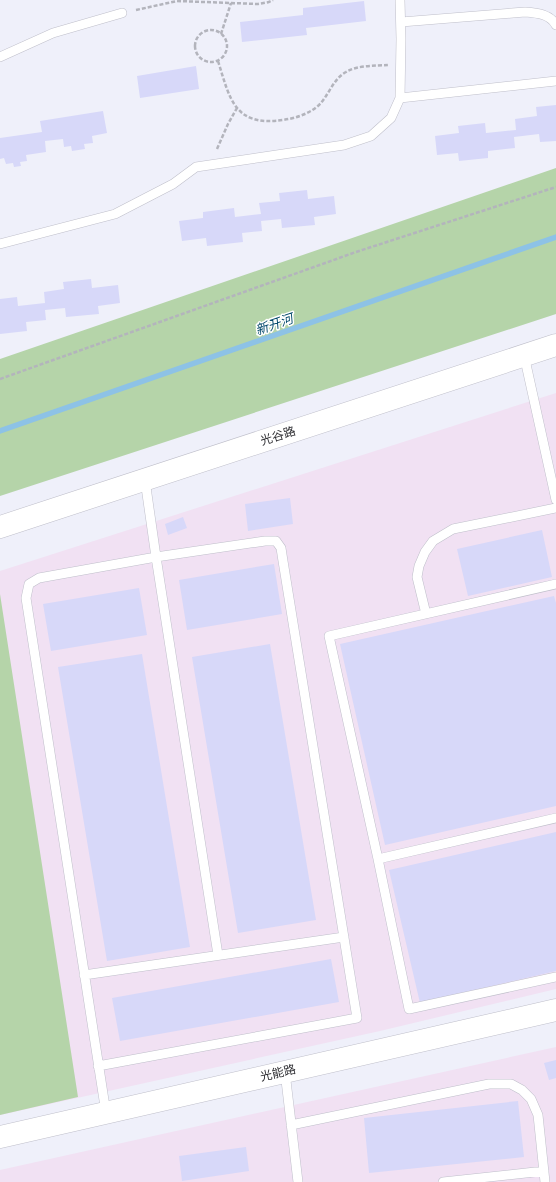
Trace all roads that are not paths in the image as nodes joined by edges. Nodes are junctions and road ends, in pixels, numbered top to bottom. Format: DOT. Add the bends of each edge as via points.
graph roads {
  1 [pos="400,0"];
  2 [pos="122,13"];
  3 [pos="401,22"];
  4 [pos="556,25"];
  5 [pos="0,57"];
  6 [pos="556,82"];
  7 [pos="400,98"];
  8 [pos="0,244"];
  9 [pos="556,345"];
  10 [pos="524,355"];
  11 [pos="145,480"];
  12 [pos="556,500"];
  13 [pos="556,508"];
  14 [pos="0,527"];
  15 [pos="156,557"];
  16 [pos="556,584"];
  17 [pos="426,614"];
  18 [pos="556,818"];
  19 [pos="378,859"];
  20 [pos="344,937"];
  21 [pos="218,956"];
  22 [pos="84,975"];
  23 [pos="556,977"];
  24 [pos="556,1010"];
  25 [pos="98,1066"];
  26 [pos="285,1072"];
  27 [pos="106,1113"];
  28 [pos="291,1125"];
  29 [pos="0,1137"];
  30 [pos="544,1171"];
  31 [pos="298,1182"];
  32 [pos="443,1182"];
  33 [pos="545,1182"];
  1 -- 3 [label="lane"];
  2 -- 5 [label="lane" via="54,33"];
  3 -- 4 [label="lane" via="525,12 545,15"];
  3 -- 7 [label="lane"];
  6 -- 7 [label="lane"];
  7 -- 8 [label="lane" via="390,118 371,136 344,144 196,167 173,184 115,214"];
  9 -- 10 [label="street, 光谷路"];
  10 -- 11 [label="street, 光谷路"];
  10 -- 12 [label="lane"];
  11 -- 14 [label="street, 光谷路"];
  11 -- 15 [label="lane"];
  13 -- 17 [label="lane" via="453,529 433,541 425,552 417,577"];
  15 -- 20 [label="lane" via="265,541 276,541 281,548"];
  15 -- 21 [label="lane"];
  15 -- 22 [label="lane" via="39,578 29,584 26,598"];
  16 -- 17 [label="lane"];
  17 -- 19 [label="lane" via="329,636"];
  18 -- 19 [label="lane"];
  19 -- 23 [label="lane" via="409,1009"];
  20 -- 21 [label="lane"];
  20 -- 25 [label="lane" via="357,1018"];
  21 -- 22 [label="lane"];
  22 -- 25 [label="lane"];
  24 -- 26 [label="street, 光能路"];
  25 -- 27 [label="lane"];
  26 -- 27 [label="street, 光能路"];
  26 -- 28 [label="lane"];
  27 -- 29 [label="street, 光能路"];
  28 -- 30 [label="lane" via="489,1084 511,1084 531,1099 538,1115"];
  28 -- 31 [label="lane"];
  30 -- 32 [label="lane"];
  30 -- 33 [label="lane"];
}
